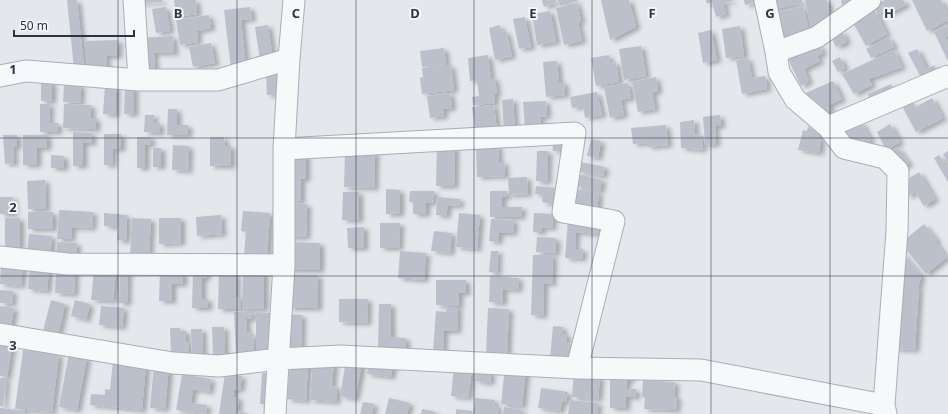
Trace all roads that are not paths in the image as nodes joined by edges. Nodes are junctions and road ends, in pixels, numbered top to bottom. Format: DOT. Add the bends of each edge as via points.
graph roads {
  1 [pos="134,0"];
  2 [pos="294,0"];
  3 [pos="765,0"];
  4 [pos="870,0"];
  5 [pos="776,52"];
  6 [pos="289,59"];
  7 [pos="0,76"];
  8 [pos="948,76"];
  9 [pos="139,80"];
  10 [pos="828,127"];
  11 [pos="284,149"];
  12 [pos="0,257"];
  13 [pos="284,265"];
  14 [pos="0,334"];
  15 [pos="278,359"];
  16 [pos="577,368"];
  17 [pos="885,410"];
  18 [pos="275,414"];
  1 -- 9 [label="street"];
  2 -- 6 [label="street"];
  3 -- 5 [label="street"];
  4 -- 5 [label="street" via="817,37"];
  5 -- 10 [label="street" via="779,72 795,99"];
  6 -- 9 [label="street" via="218,80"];
  6 -- 11 [label="street"];
  7 -- 9 [label="street" via="26,71"];
  8 -- 10 [label="street"];
  10 -- 17 [label="street" via="844,148 885,158 898,171 897,231"];
  11 -- 13 [label="street"];
  11 -- 16 [label="street" via="575,133 563,212 614,222"];
  12 -- 13 [label="street" via="68,264"];
  13 -- 15 [label="street"];
  14 -- 15 [label="street" via="173,363 219,366"];
  15 -- 16 [label="street" via="340,356"];
  15 -- 18 [label="street"];
  16 -- 17 [label="street" via="701,370"];
}
